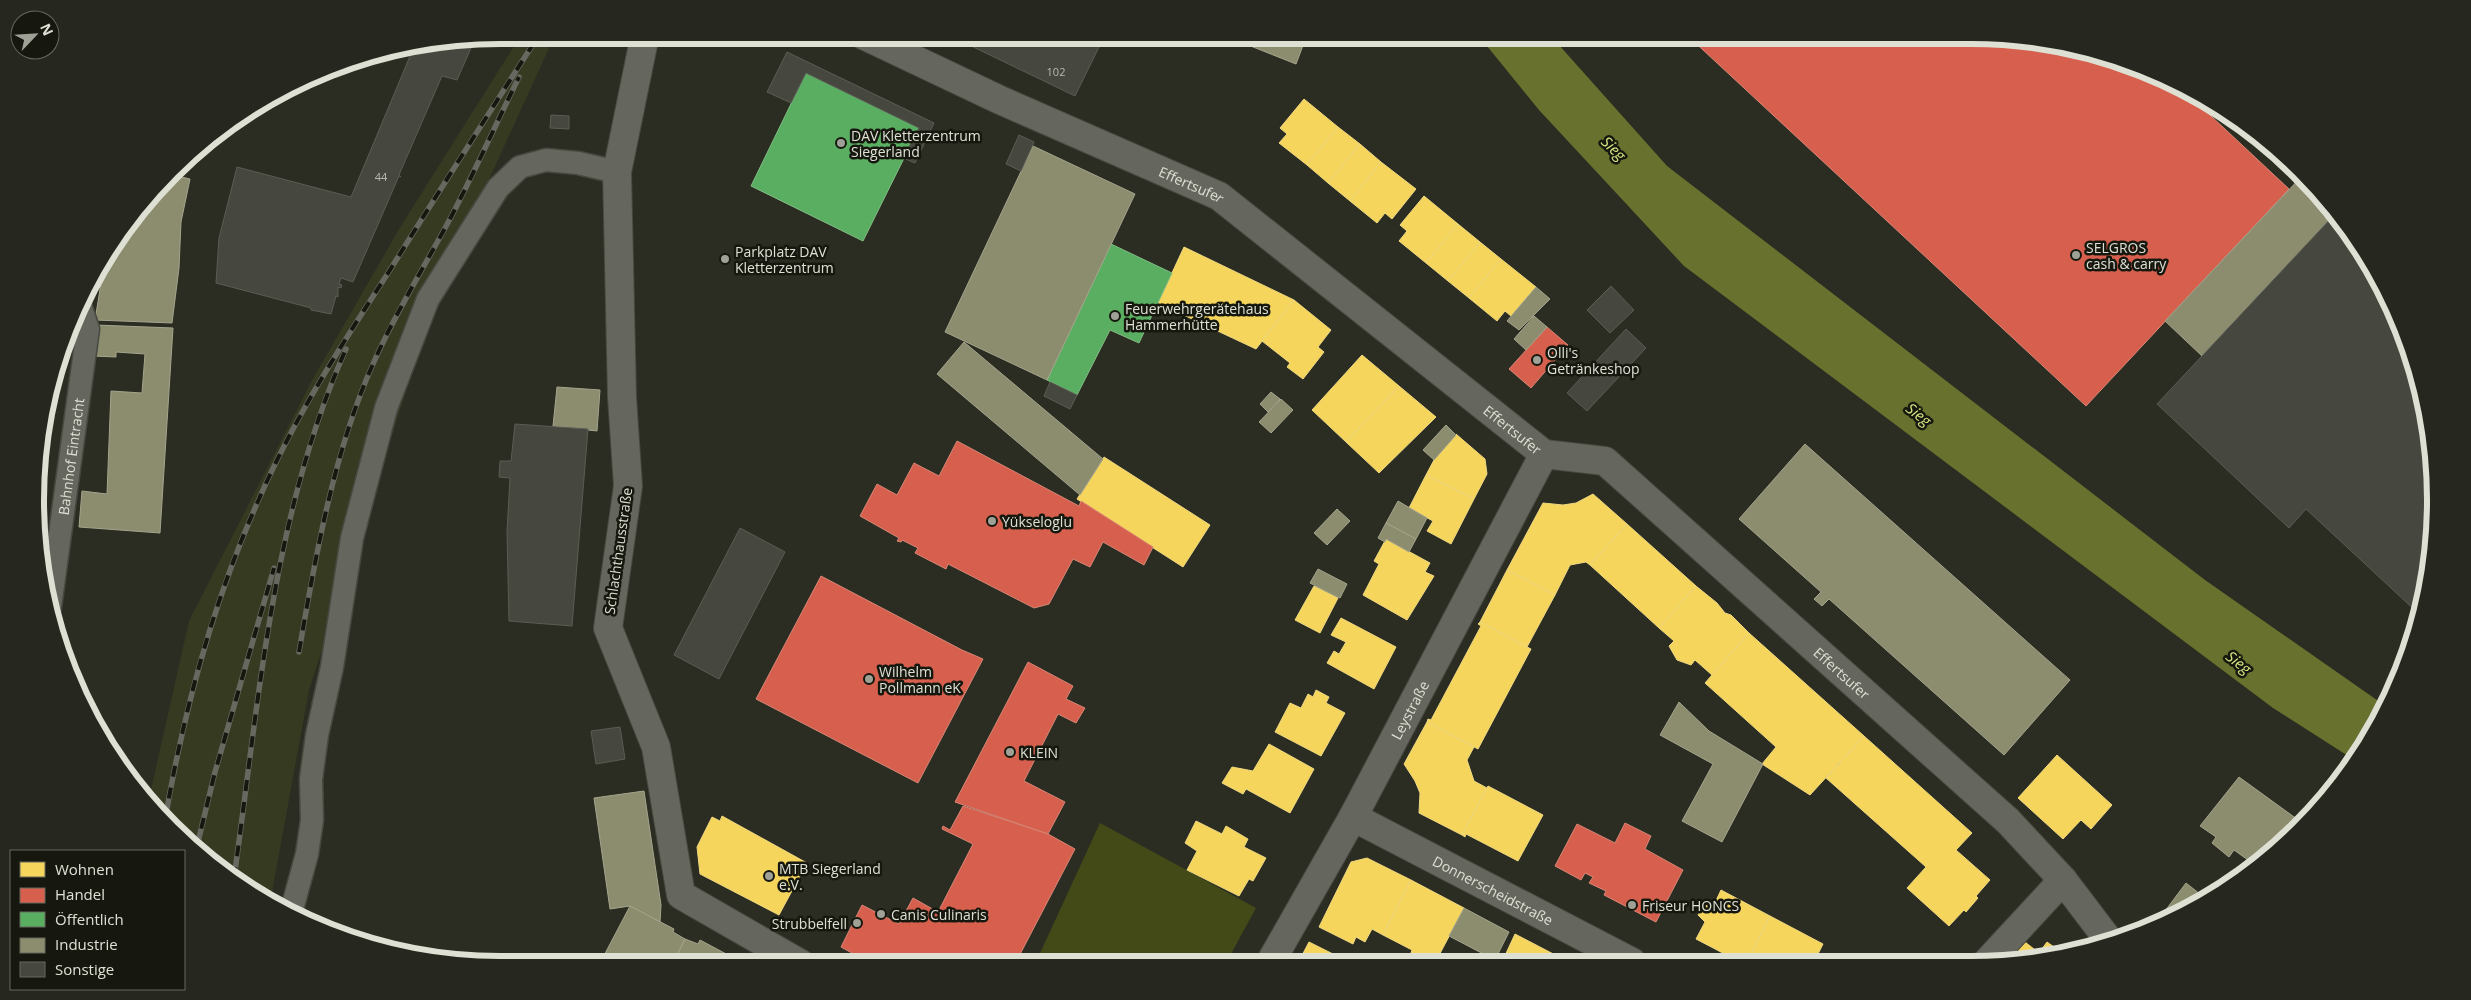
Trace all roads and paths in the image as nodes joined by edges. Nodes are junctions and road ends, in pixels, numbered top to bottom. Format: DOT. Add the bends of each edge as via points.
graph roads {
  1 [pos="643,44"];
  2 [pos="882,44"];
  3 [pos="618,172"];
  4 [pos="83,314"];
  5 [pos="1544,454"];
  6 [pos="53,587"];
  7 [pos="1353,817"];
  8 [pos="2063,880"];
  9 [pos="293,906"];
  10 [pos="2105,936"];
  11 [pos="1602,955"];
  12 [pos="1993,955"];
  13 [pos="782,956"];
  14 [pos="1274,956"];
  1 -- 3 [label="street, Schlachthausstraße"];
  2 -- 5 [label="street, Effertsufer" via="1000,100 1219,196"];
  3 -- 9 [label="lane" via="546,160 520,167 498,188 428,299 386,408 352,538 332,666 317,734 308,846"];
  3 -- 13 [label="street, Schlachthausstraße" via="622,397 628,486 608,628 656,747 681,895"];
  4 -- 6 [label="lane, Bahnhof Eintracht" via="88,329"];
  5 -- 7 [label="street, Leystraße"];
  5 -- 8 [label="street, Effertsufer" via="1605,461 2008,821"];
  7 -- 11 [label="street, Donnerscheidstraße"];
  7 -- 14 [label="street, Leystraße"];
  8 -- 10 [label="street, Effertsufer"];
  8 -- 12 [label="street"];
}
